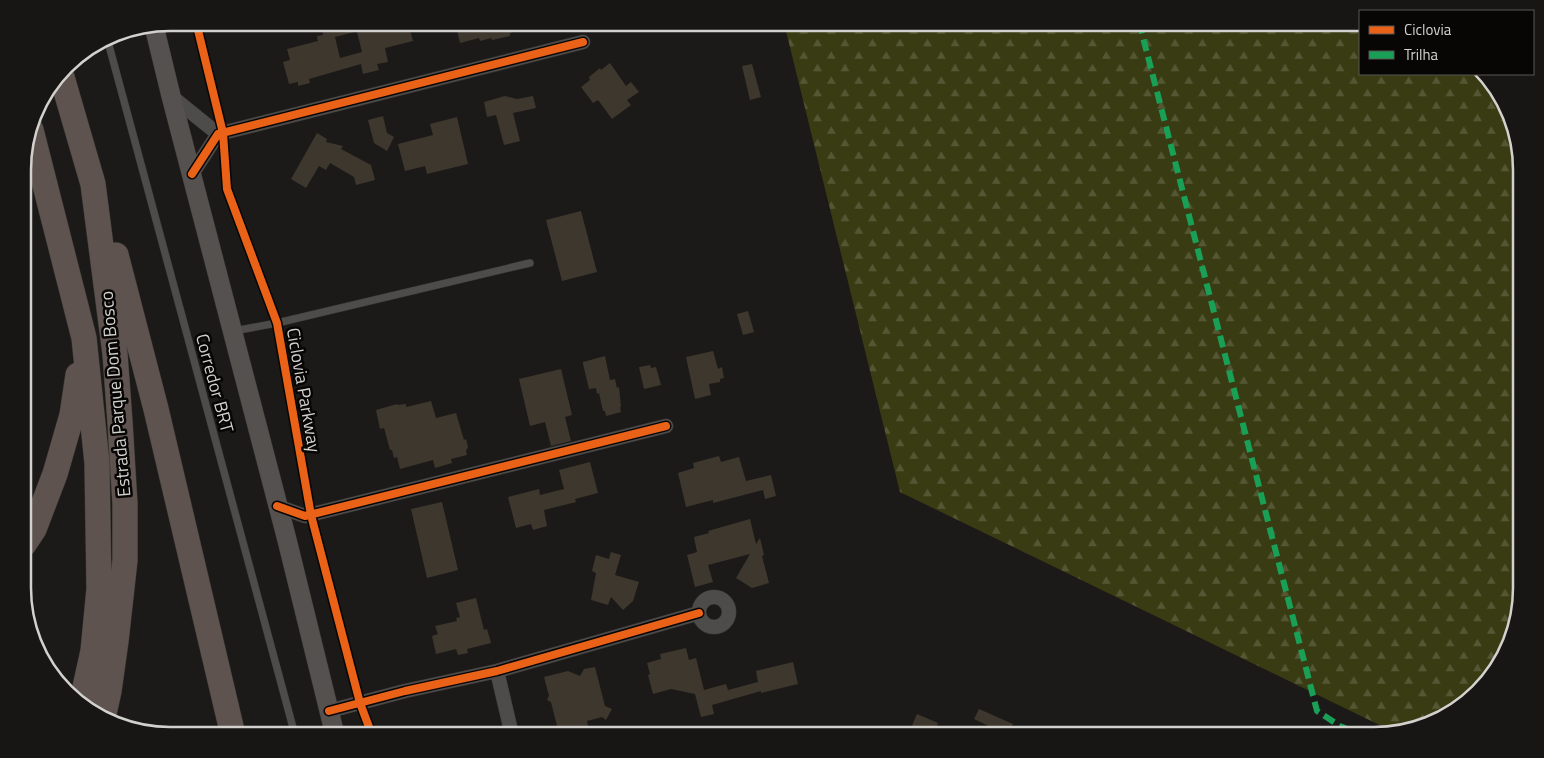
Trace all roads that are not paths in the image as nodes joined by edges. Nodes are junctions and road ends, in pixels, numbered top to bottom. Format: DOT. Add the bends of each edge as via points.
graph roads {
  1 [pos="156,33"];
  2 [pos="583,42"];
  3 [pos="109,46"];
  4 [pos="63,82"];
  5 [pos="171,96"];
  6 [pos="218,134"];
  7 [pos="34,142"];
  8 [pos="192,174"];
  9 [pos="93,184"];
  10 [pos="530,263"];
  11 [pos="232,331"];
  12 [pos="84,338"];
  13 [pos="666,426"];
  14 [pos="277,506"];
  15 [pos="304,516"];
  16 [pos="31,533"];
  17 [pos="286,540"];
  18 [pos="699,613"];
  19 [pos="497,671"];
  20 [pos="83,695"];
  21 [pos="105,710"];
  22 [pos="329,710"];
  23 [pos="231,727"];
  24 [pos="293,727"];
  25 [pos="333,727"];
  26 [pos="510,727"];
  1 -- 5 [label="main road"];
  2 -- 6 [label="street"];
  3 -- 24 [label="lane, Corredor BRT"];
  4 -- 9 [label="highway, Estrada Parque Dom Bosco"];
  5 -- 6 [label="street"];
  5 -- 8 [label="main road"];
  6 -- 8 [label="street"];
  7 -- 12 [label="highway, Estrada Parque Dom Bosco"];
  8 -- 11 [label="main road"];
  9 -- 21 [label="highway, Estrada Parque Dom Bosco" via="115,354 125,504 125,560"];
  9 -- 23 [label="highway" via="115,253 156,409"];
  10 -- 11 [label="lane"];
  11 -- 14 [label="main road"];
  12 -- 16 [label="highway" via="72,415 55,474"];
  12 -- 20 [label="highway, Estrada Parque Dom Bosco" via="97,463 99,589 93,652"];
  13 -- 15 [label="street"];
  14 -- 15 [label="street"];
  14 -- 17 [label="main road"];
  15 -- 17 [label="street"];
  17 -- 22 [label="main road"];
  18 -- 19 [label="street"];
  19 -- 22 [label="street"];
  19 -- 26 [label="street"];
  22 -- 25 [label="main road"];
}
